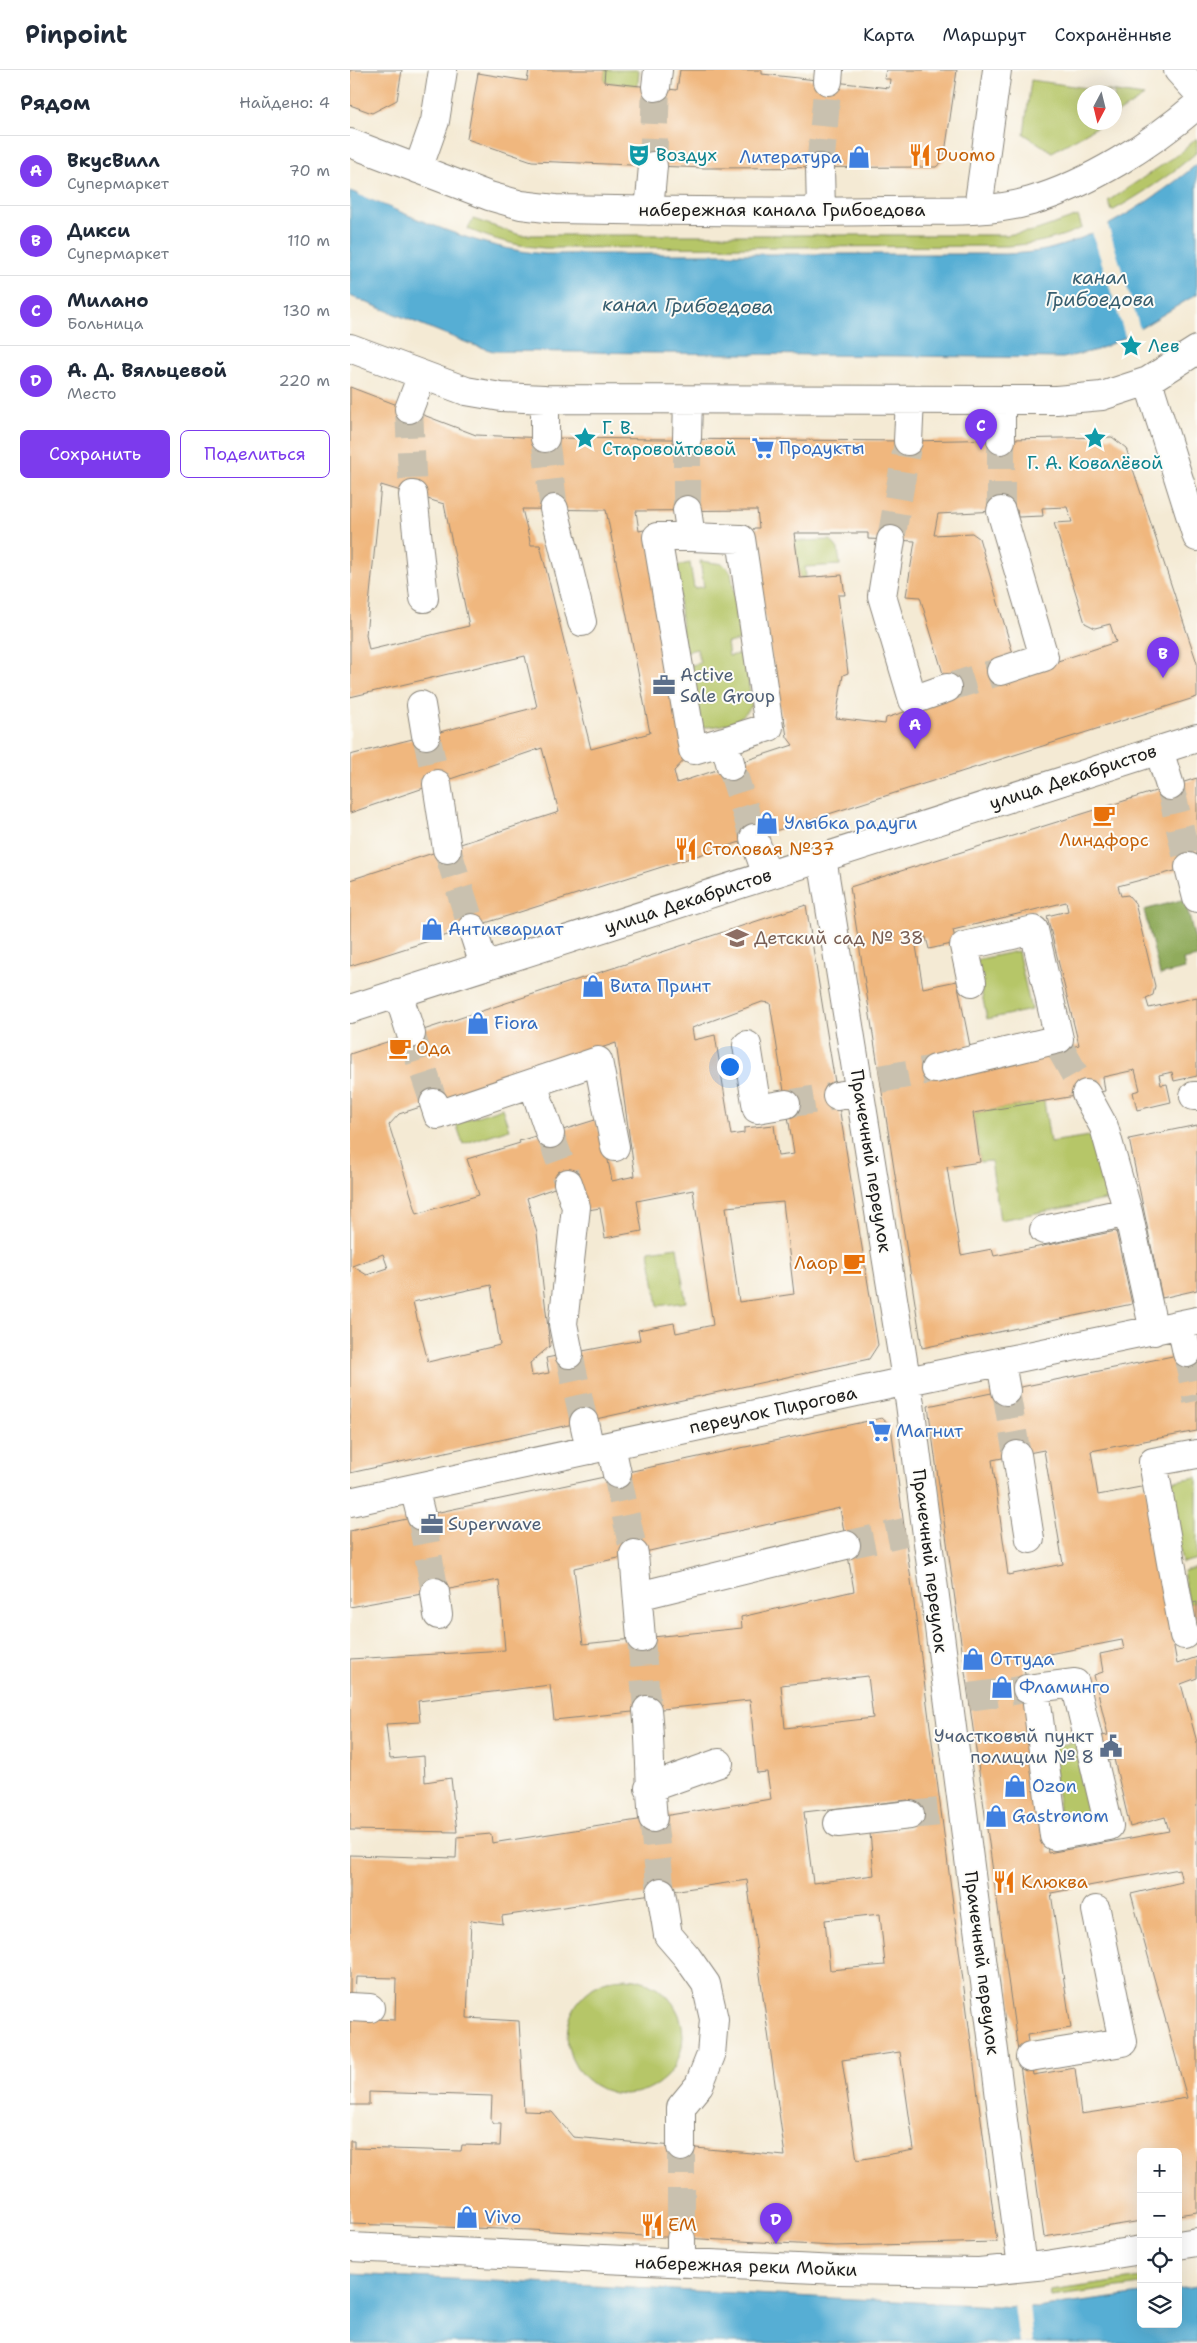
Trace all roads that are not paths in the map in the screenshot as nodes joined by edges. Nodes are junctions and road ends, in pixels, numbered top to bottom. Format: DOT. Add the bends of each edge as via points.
graph roads {
  1 [pos="444,70"];
  2 [pos="997,70"];
  3 [pos="1178,70"];
  4 [pos="1197,91"];
  5 [pos="1197,105"];
  6 [pos="350,143"];
  7 [pos="652,166"];
  8 [pos="820,168"];
  9 [pos="418,169"];
  10 [pos="978,209"];
  11 [pos="649,211"];
  12 [pos="821,212"];
  13 [pos="350,348"];
  14 [pos="1197,350"];
  15 [pos="422,375"];
  16 [pos="1148,381"];
  17 [pos="545,399"];
  18 [pos="688,400"];
  19 [pos="910,400"];
  20 [pos="1001,400"];
  21 [pos="409,409"];
  22 [pos="545,438"];
  23 [pos="687,438"];
  24 [pos="1002,440"];
  25 [pos="908,441"];
  26 [pos="412,495"];
  27 [pos="1191,495"];
  28 [pos="554,509"];
  29 [pos="687,510"];
  30 [pos="1001,511"];
  31 [pos="691,537"];
  32 [pos="1197,537"];
  33 [pos="891,540"];
  34 [pos="424,598"];
  35 [pos="582,622"];
  36 [pos="1001,671"];
  37 [pos="947,688"];
  38 [pos="421,705"];
  39 [pos="426,735"];
  40 [pos="1197,738"];
  41 [pos="1159,750"];
  42 [pos="437,784"];
  43 [pos="1170,786"];
  44 [pos="754,838"];
  45 [pos="447,848"];
  46 [pos="822,858"];
  47 [pos="1189,867"];
  48 [pos="767,875"];
  49 [pos="1197,898"];
  50 [pos="472,928"];
  51 [pos="484,965"];
  52 [pos="972,982"];
  53 [pos="398,993"];
  54 [pos="350,1009"];
  55 [pos="411,1034"];
  56 [pos="747,1045"];
  57 [pos="935,1069"];
  58 [pos="533,1084"];
  59 [pos="1086,1094"];
  60 [pos="434,1103"];
  61 [pos="786,1104"];
  62 [pos="550,1134"];
  63 [pos="615,1147"];
  64 [pos="568,1183"];
  65 [pos="1128,1212"];
  66 [pos="1044,1230"];
  67 [pos="1189,1323"];
  68 [pos="1154,1331"];
  69 [pos="1187,1353"];
  70 [pos="569,1354"];
  71 [pos="1002,1363"];
  72 [pos="906,1382"];
  73 [pos="1006,1391"];
  74 [pos="584,1422"];
  75 [pos="601,1448"];
  76 [pos="1197,1454"];
  77 [pos="1017,1455"];
  78 [pos="617,1474"];
  79 [pos="414,1488"];
  80 [pos="350,1502"];
  81 [pos="421,1516"];
  82 [pos="1030,1539"];
  83 [pos="846,1545"];
  84 [pos="634,1554"];
  85 [pos="638,1596"];
  86 [pos="1184,1635"];
  87 [pos="640,1638"];
  88 [pos="1031,1689"];
  89 [pos="647,1710"];
  90 [pos="719,1763"];
  91 [pos="649,1788"];
  92 [pos="910,1815"];
  93 [pos="653,1818"];
  94 [pos="838,1823"];
  95 [pos="661,1892"];
  96 [pos="1096,1910"];
  97 [pos="1015,2059"];
  98 [pos="681,2147"];
  99 [pos="1197,2242"];
  100 [pos="1182,2244"];
  101 [pos="350,2247"];
  102 [pos="1137,2251"];
  103 [pos="1022,2268"];
  1 -- 9 [label="street" via="436,121"];
  2 -- 10 [label="street"];
  3 -- 4 [label="street"];
  5 -- 10 [label="street, набережная канала Грибоедова" via="1166,132 1076,185 1030,201"];
  6 -- 9 [label="street, набережная канала Грибоедова"];
  7 -- 11 [label="street"];
  8 -- 12 [label="street"];
  9 -- 11 [label="street, набережная канала Грибоедова" via="521,205"];
  10 -- 12 [label="street, набережная канала Грибоедова"];
  11 -- 12 [label="street, набережная канала Грибоедова"];
  13 -- 15 [label="street"];
  14 -- 16 [label="street"];
  15 -- 17 [label="street" via="475,392"];
  15 -- 21 [label="street"];
  16 -- 20 [label="street" via="1102,396"];
  16 -- 27 [label="street"];
  17 -- 18 [label="street"];
  17 -- 22 [label="street"];
  18 -- 19 [label="street"];
  18 -- 23 [label="street"];
  19 -- 20 [label="street"];
  19 -- 25 [label="street"];
  20 -- 24 [label="street"];
  26 -- 34 [label="street"];
  27 -- 32 [label="street"];
  28 -- 35 [label="street"];
  29 -- 31 [label="street"];
  30 -- 36 [label="street" via="1044,657"];
  31 -- 31 [label="street" via="657,537 693,750 728,753 769,727 742,538"];
  33 -- 37 [label="street" via="882,596 913,700"];
  38 -- 39 [label="street"];
  40 -- 41 [label="street, улица Декабристов"];
  41 -- 43 [label="street"];
  41 -- 46 [label="street, улица Декабристов"];
  42 -- 45 [label="street"];
  44 -- 48 [label="street"];
  46 -- 48 [label="street, улица Декабристов"];
  46 -- 72 [label="street, Прачечный переулок"];
  47 -- 49 [label="street"];
  48 -- 51 [label="street, улица Декабристов"];
  50 -- 51 [label="street"];
  51 -- 53 [label="street, улица Декабристов"];
  52 -- 57 [label="street" via="964,946 1034,930 1060,1045"];
  53 -- 54 [label="street, улица Декабристов"];
  53 -- 55 [label="street"];
  56 -- 61 [label="street" via="757,1109"];
  58 -- 60 [label="street" via="438,1115"];
  58 -- 62 [label="street"];
  58 -- 63 [label="street" via="598,1061"];
  59 -- 65 [label="street" via="1104,1127"];
  64 -- 70 [label="street" via="576,1207 563,1324"];
  65 -- 66 [label="street"];
  65 -- 68 [label="street"];
  67 -- 68 [label="street, переулок Пирогова"];
  67 -- 69 [label="street"];
  68 -- 71 [label="street, переулок Пирогова"];
  71 -- 72 [label="street, переулок Пирогова"];
  71 -- 73 [label="street"];
  72 -- 75 [label="street, переулок Пирогова"];
  72 -- 97 [label="street, Прачечный переулок" via="915,1530 958,1698 952,1810"];
  74 -- 75 [label="street"];
  75 -- 78 [label="street"];
  75 -- 79 [label="street, переулок Пирогова"];
  76 -- 86 [label="street" via="1153,1462"];
  77 -- 82 [label="street"];
  79 -- 80 [label="street, переулок Пирогова"];
  79 -- 81 [label="street"];
  83 -- 85 [label="street"];
  84 -- 85 [label="street"];
  85 -- 87 [label="street"];
  88 -- 88 [label="street" via="1054,1836 1108,1826 1075,1683"];
  89 -- 91 [label="street"];
  90 -- 91 [label="street"];
  91 -- 93 [label="street"];
  92 -- 94 [label="street"];
  95 -- 98 [label="street" via="668,1936 706,1984 714,2019 711,2055 699,2085 681,2107"];
  96 -- 97 [label="street" via="1123,2042"];
  97 -- 103 [label="street, Прачечный переулок"];
  99 -- 100 [label="street"];
  101 -- 103 [label="street, набережная реки Мойки" via="681,2251 856,2271 979,2272"];
  102 -- 103 [label="street, набережная реки Мойки"];
}
